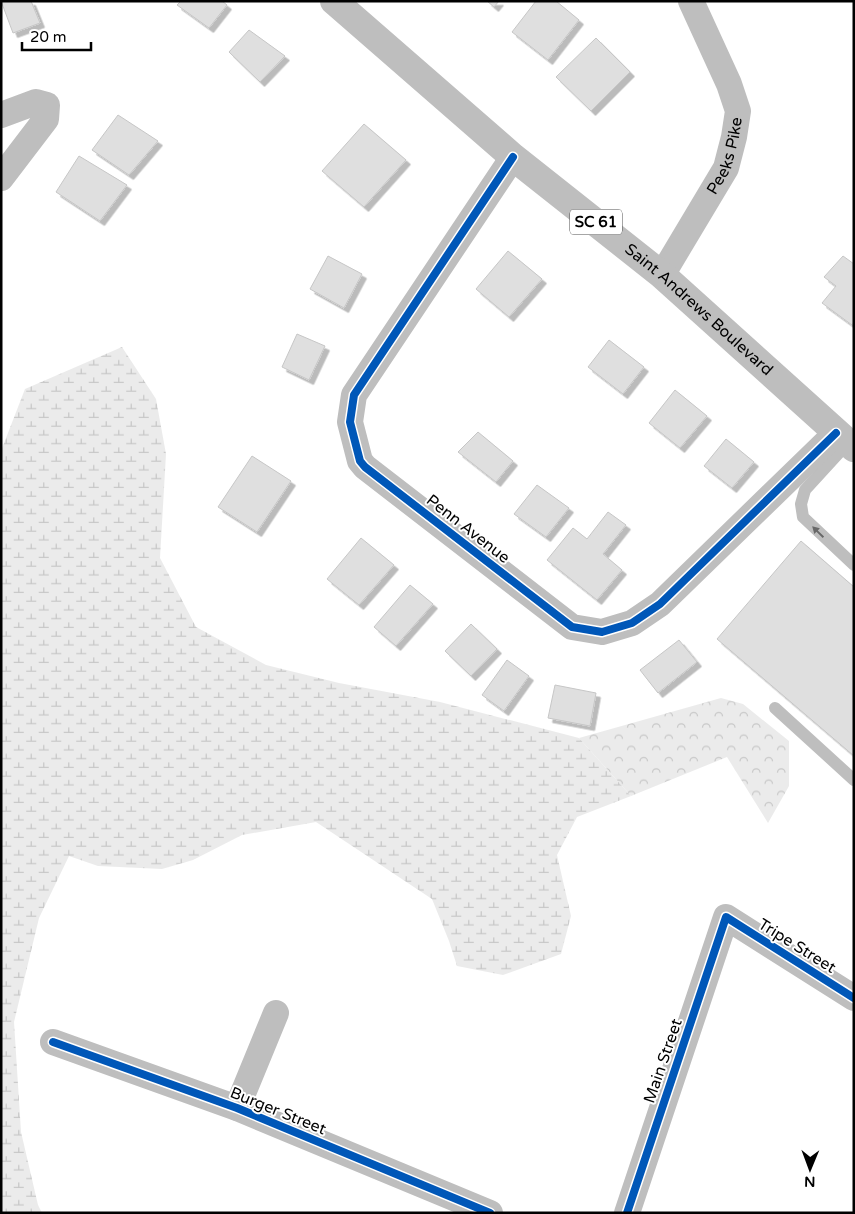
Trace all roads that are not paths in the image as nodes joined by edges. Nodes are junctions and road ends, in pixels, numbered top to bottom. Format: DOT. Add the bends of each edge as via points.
graph roads {
  1 [pos="334,1"];
  2 [pos="691,1"];
  3 [pos="1,115"];
  4 [pos="513,157"];
  5 [pos="1,178"];
  6 [pos="662,275"];
  7 [pos="846,442"];
  8 [pos="854,565"];
  9 [pos="775,708"];
  10 [pos="854,780"];
  11 [pos="726,917"];
  12 [pos="854,998"];
  13 [pos="276,1013"];
  14 [pos="53,1042"];
  15 [pos="237,1108"];
  16 [pos="490,1213"];
  17 [pos="627,1213"];
  1 -- 4 [label="main road, Saint Andrews Boulevard / SC 61"];
  2 -- 6 [label="street, Peeks Pike" via="738,110 726,168"];
  3 -- 5 [label="street" via="36,102 47,105 46,118"];
  4 -- 6 [label="main road, Saint Andrews Boulevard / SC 61"];
  4 -- 7 [label="street, Penn Avenue" via="354,396 350,422 360,462 365,467 572,627 602,632 632,623 660,604"];
  6 -- 7 [label="main road, Saint Andrews Boulevard / SC 61"];
  8 -- 7 [label="lane, one-way" via="803,517 800,504 805,490"];
  9 -- 10 [label="lane"];
  11 -- 12 [label="street, Tripe Street"];
  11 -- 17 [label="street, Main Street"];
  13 -- 15 [label="street"];
  14 -- 15 [label="street, Burger Street"];
  15 -- 16 [label="street, Burger Street"];
}
